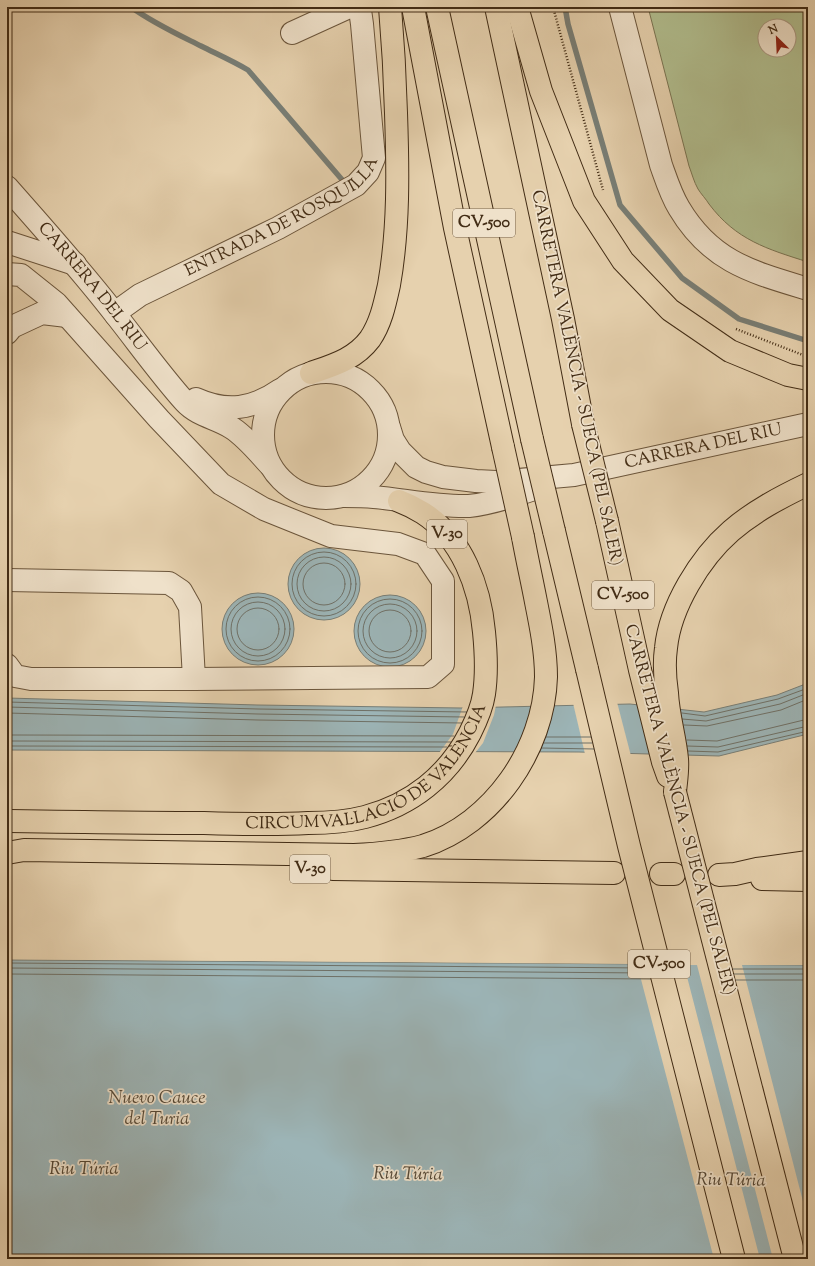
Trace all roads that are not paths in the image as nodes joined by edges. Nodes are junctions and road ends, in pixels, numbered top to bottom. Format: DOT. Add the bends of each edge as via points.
graph roads {
  1 [pos="349,7"];
  2 [pos="355,7"];
  3 [pos="390,7"];
  4 [pos="413,7"];
  5 [pos="437,7"];
  6 [pos="496,7"];
  7 [pos="517,7"];
  8 [pos="620,7"];
  9 [pos="292,33"];
  10 [pos="7,187"];
  11 [pos="7,242"];
  12 [pos="75,264"];
  13 [pos="7,274"];
  14 [pos="808,289"];
  15 [pos="116,314"];
  16 [pos="67,316"];
  17 [pos="7,333"];
  18 [pos="311,373"];
  19 [pos="808,379"];
  20 [pos="174,388"];
  21 [pos="283,388"];
  22 [pos="808,424"];
  23 [pos="389,427"];
  24 [pos="271,466"];
  25 [pos="574,474"];
  26 [pos="808,484"];
  27 [pos="343,496"];
  28 [pos="808,499"];
  29 [pos="399,501"];
  30 [pos="745,520"];
  31 [pos="7,580"];
  32 [pos="7,665"];
  33 [pos="194,679"];
  34 [pos="675,792"];
  35 [pos="7,821"];
  36 [pos="7,853"];
  37 [pos="808,862"];
  38 [pos="7,863"];
  39 [pos="614,873"];
  40 [pos="808,880"];
  41 [pos="734,1259"];
  42 [pos="795,1259"];
  1 -- 9 [label="street"];
  2 -- 15 [label="street, ENTRADA DE ROSQUILLA" via="360,10 362,24 374,158 368,172 356,185 278,228 140,295"];
  3 -- 18 [label="highway" via="398,185 392,265 385,302 370,339 355,354"];
  4 -- 36 [label="highway, bridge" via="455,228 542,634 545,694 530,747 500,794 470,821 439,839 404,850 354,855 24,850"];
  5 -- 41 [label="highway, CV-500, bridge" via="532,439 631,853"];
  6 -- 34 [label="highway, CARRETERA VALÈNCIA - SUECA (PEL SALER) / CV-500, bridge" via="583,424 640,670 663,762"];
  7 -- 19 [label="highway" via="541,91 584,201 623,261 670,310 730,351 788,375"];
  8 -- 14 [label="street" via="661,165 678,207 705,241 729,260 757,273"];
  10 -- 12 [label="street, CARRERA DEL RIU"];
  11 -- 12 [label="street"];
  12 -- 15 [label="street, CARRERA DEL RIU"];
  13 -- 16 [label="street" via="21,275"];
  15 -- 20 [label="street, CARRERA DEL RIU"];
  16 -- 17 [label="street" via="42,313 12,327"];
  16 -- 33 [label="street" via="221,484 264,509 331,536 398,544 425,554 442,581 443,664 428,677"];
  18 -- 21 [label="street"];
  18 -- 23 [label="street" via="342,373 369,388 386,412"];
  20 -- 21 [label="street, CARRERA DEL RIU" via="206,403 233,408 258,403"];
  20 -- 24 [label="street, CARRERA DEL RIU" via="194,410 233,429"];
  21 -- 24 [label="street" via="273,400 264,425 265,450"];
  22 -- 25 [label="street, CARRERA DEL RIU"];
  23 -- 25 [label="street, CARRERA DEL RIU" via="393,440 407,460 426,472 443,477 496,482"];
  23 -- 27 [label="street" via="390,443 379,469 370,481 358,490"];
  24 -- 27 [label="street" via="286,483 310,496"];
  25 -- 29 [label="street, CARRERA DEL RIU" via="485,504 444,506"];
  26 -- 30 [label="highway" via="778,498"];
  27 -- 29 [label="street, CARRERA DEL RIU"];
  28 -- 30 [label="highway" via="771,508"];
  29 -- 35 [label="highway, CIRCUMVAL·LACIÓ DE VALÈNCIA / V-30" via="425,514 450,537 460,551 475,585 484,631 486,671 480,711 462,748 430,785 403,803 385,811 342,821 271,824"];
  30 -- 34 [label="highway" via="731,531 698,570 682,597 669,630 666,670 677,760"];
  31 -- 33 [label="street" via="169,583 182,591 190,607"];
  32 -- 33 [label="street" via="15,676 31,679"];
  34 -- 42 [label="highway, CARRETERA VALÈNCIA - SUECA (PEL SALER) / CV-500, bridge"];
  37 -- 40 [label="highway" via="727,875 755,879"];
  38 -- 39 [label="highway, V-30"];
}
